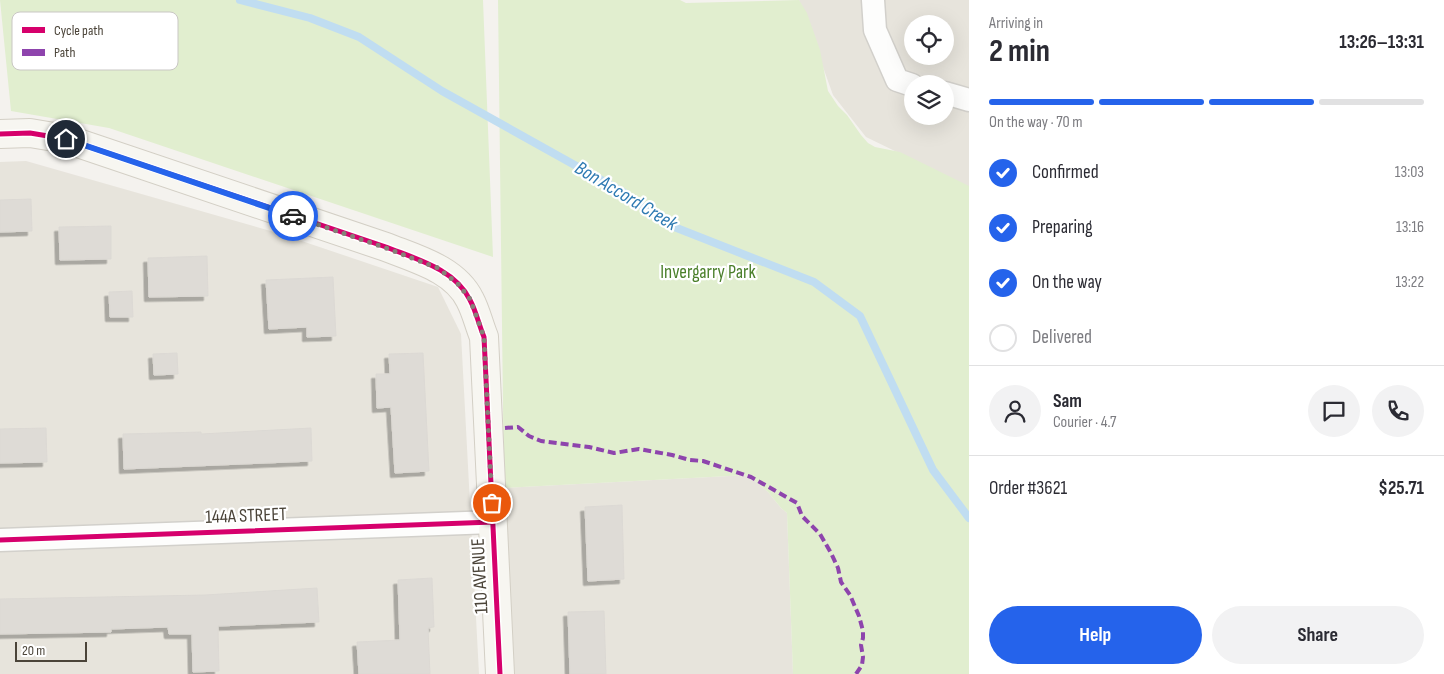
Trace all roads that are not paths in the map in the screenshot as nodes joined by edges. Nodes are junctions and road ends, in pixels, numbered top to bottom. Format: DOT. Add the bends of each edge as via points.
graph roads {
  1 [pos="873,0"];
  2 [pos="904,80"];
  3 [pos="954,96"];
  4 [pos="969,100"];
  5 [pos="0,134"];
  6 [pos="493,522"];
  7 [pos="0,540"];
  8 [pos="500,674"];
  1 -- 2 [label="street" via="875,30"];
  3 -- 4 [label="street"];
  5 -- 6 [label="street, 110 AVENUE" via="30,133 66,139 438,268 470,299 484,337"];
  6 -- 7 [label="street, 144A STREET"];
  6 -- 8 [label="street, 110 AVENUE"];
}
